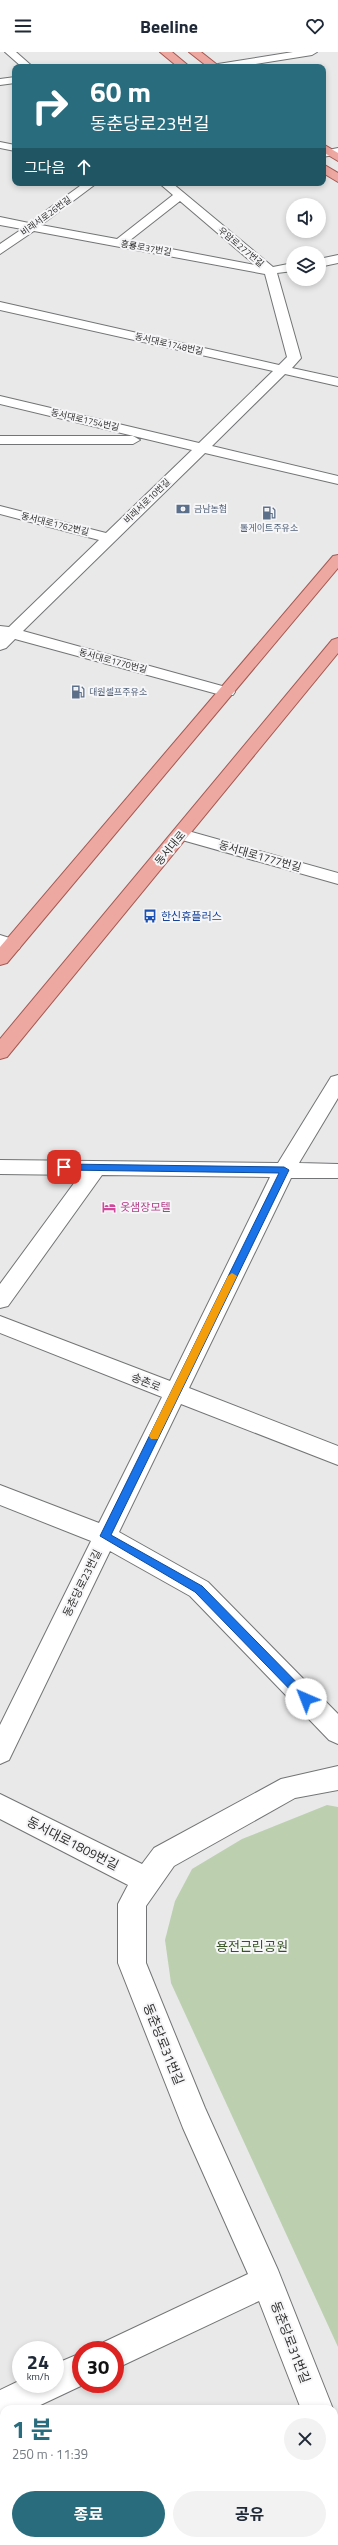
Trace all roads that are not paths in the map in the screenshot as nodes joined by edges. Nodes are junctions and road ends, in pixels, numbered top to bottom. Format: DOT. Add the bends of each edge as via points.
graph roads {
  1 [pos="10,52"];
  2 [pos="165,52"];
  3 [pos="194,52"];
  4 [pos="312,52"];
  5 [pos="286,54"];
  6 [pos="24,64"];
  7 [pos="182,64"];
  8 [pos="211,64"];
  9 [pos="234,64"];
  10 [pos="12,80"];
  11 [pos="0,82"];
  12 [pos="0,145"];
  13 [pos="12,147"];
  14 [pos="326,169"];
  15 [pos="338,179"];
  16 [pos="87,186"];
  17 [pos="170,186"];
  18 [pos="180,195"];
  19 [pos="0,221"];
  20 [pos="31,227"];
  21 [pos="119,243"];
  22 [pos="0,250"];
  23 [pos="338,259"];
  24 [pos="326,262"];
  25 [pos="286,268"];
  26 [pos="270,271"];
  27 [pos="0,306"];
  28 [pos="294,358"];
  29 [pos="282,369"];
  30 [pos="338,382"];
  31 [pos="0,400"];
  32 [pos="0,440"];
  33 [pos="170,440"];
  34 [pos="202,448"];
  35 [pos="338,480"];
  36 [pos="0,510"];
  37 [pos="109,538"];
  38 [pos="338,560"];
  39 [pos="6,631"];
  40 [pos="338,642"];
  41 [pos="0,644"];
  42 [pos="227,692"];
  43 [pos="181,834"];
  44 [pos="338,879"];
  45 [pos="4,948"];
  46 [pos="0,1052"];
  47 [pos="338,1082"];
  48 [pos="0,1167"];
  49 [pos="96,1168"];
  50 [pos="284,1170"];
  51 [pos="338,1171"];
  52 [pos="0,1300"];
  53 [pos="0,1324"];
  54 [pos="175,1393"];
  55 [pos="338,1456"];
  56 [pos="0,1495"];
  57 [pos="105,1536"];
  58 [pos="338,1732"];
  59 [pos="0,1752"];
  60 [pos="338,1778"];
  61 [pos="0,1806"];
  62 [pos="146,1880"];
  63 [pos="267,2281"];
  64 [pos="124,2349"];
  65 [pos="30,2393"];
  66 [pos="4,2405"];
  67 [pos="315,2405"];
  1 -- 6 [label="street"];
  2 -- 7 [label="main road"];
  3 -- 8 [label="main road"];
  4 -- 5 [label="street"];
  5 -- 9 [label="street"];
  10 -- 11 [label="street"];
  12 -- 13 [label="street"];
  14 -- 15 [label="main road"];
  16 -- 20 [label="street, 비래서로26번길"];
  17 -- 18 [label="street, 우암로277번길"];
  18 -- 21 [label="street"];
  18 -- 26 [label="street, 우암로277번길"];
  19 -- 20 [label="street, 흥룡로37번길"];
  20 -- 21 [label="street, 흥룡로37번길"];
  20 -- 22 [label="street, 비래서로26번길"];
  21 -- 26 [label="street, 흥룡로37번길"];
  23 -- 24 [label="street"];
  25 -- 26 [label="street, 흥룡로37번길"];
  26 -- 28 [label="street, 우암로277번길"];
  27 -- 29 [label="street, 동서대로1748번길"];
  28 -- 29 [label="street, 비래서로10번길"];
  29 -- 30 [label="street, 동서대로1748번길"];
  29 -- 34 [label="street, 비래서로10번길"];
  31 -- 33 [label="street, 동서대로1754번길"];
  32 -- 33 [label="street, 동서대로1754번길"];
  33 -- 34 [label="street, 동서대로1754번길"];
  34 -- 35 [label="street, 동서대로1754번길"];
  34 -- 37 [label="street, 비래서로10번길"];
  36 -- 37 [label="street, 동서대로1762번길"];
  37 -- 39 [label="street, 비래서로10번길"];
  38 -- 42 [label="main road"];
  39 -- 41 [label="street, 비래서로10번길"];
  39 -- 42 [label="street, 동서대로1770번길"];
  40 -- 43 [label="main road, 동서대로"];
  42 -- 45 [label="main road"];
  43 -- 44 [label="street, 동서대로1777번길"];
  43 -- 46 [label="main road, 동서대로"];
  47 -- 50 [label="street, 동춘당로23번길"];
  48 -- 49 [label="street"];
  49 -- 50 [label="street"];
  49 -- 52 [label="street"];
  50 -- 51 [label="street"];
  50 -- 54 [label="street, 동춘당로23번길"];
  53 -- 54 [label="street, 송촌로"];
  54 -- 55 [label="street, 송촌로"];
  54 -- 57 [label="street, 동춘당로23번길"];
  56 -- 57 [label="street"];
  57 -- 58 [label="street" via="199,1589"];
  57 -- 59 [label="street, 동춘당로23번길"];
  60 -- 62 [label="street, 동춘당로31번길" via="290,1787 164,1856"];
  61 -- 62 [label="street, 동서대로1809번길"];
  62 -- 63 [label="street, 동춘당로31번길" via="132,1904 132,1963 194,2117"];
  63 -- 64 [label="street"];
  63 -- 67 [label="street, 동춘당로31번길"];
  65 -- 66 [label="street"];
}
